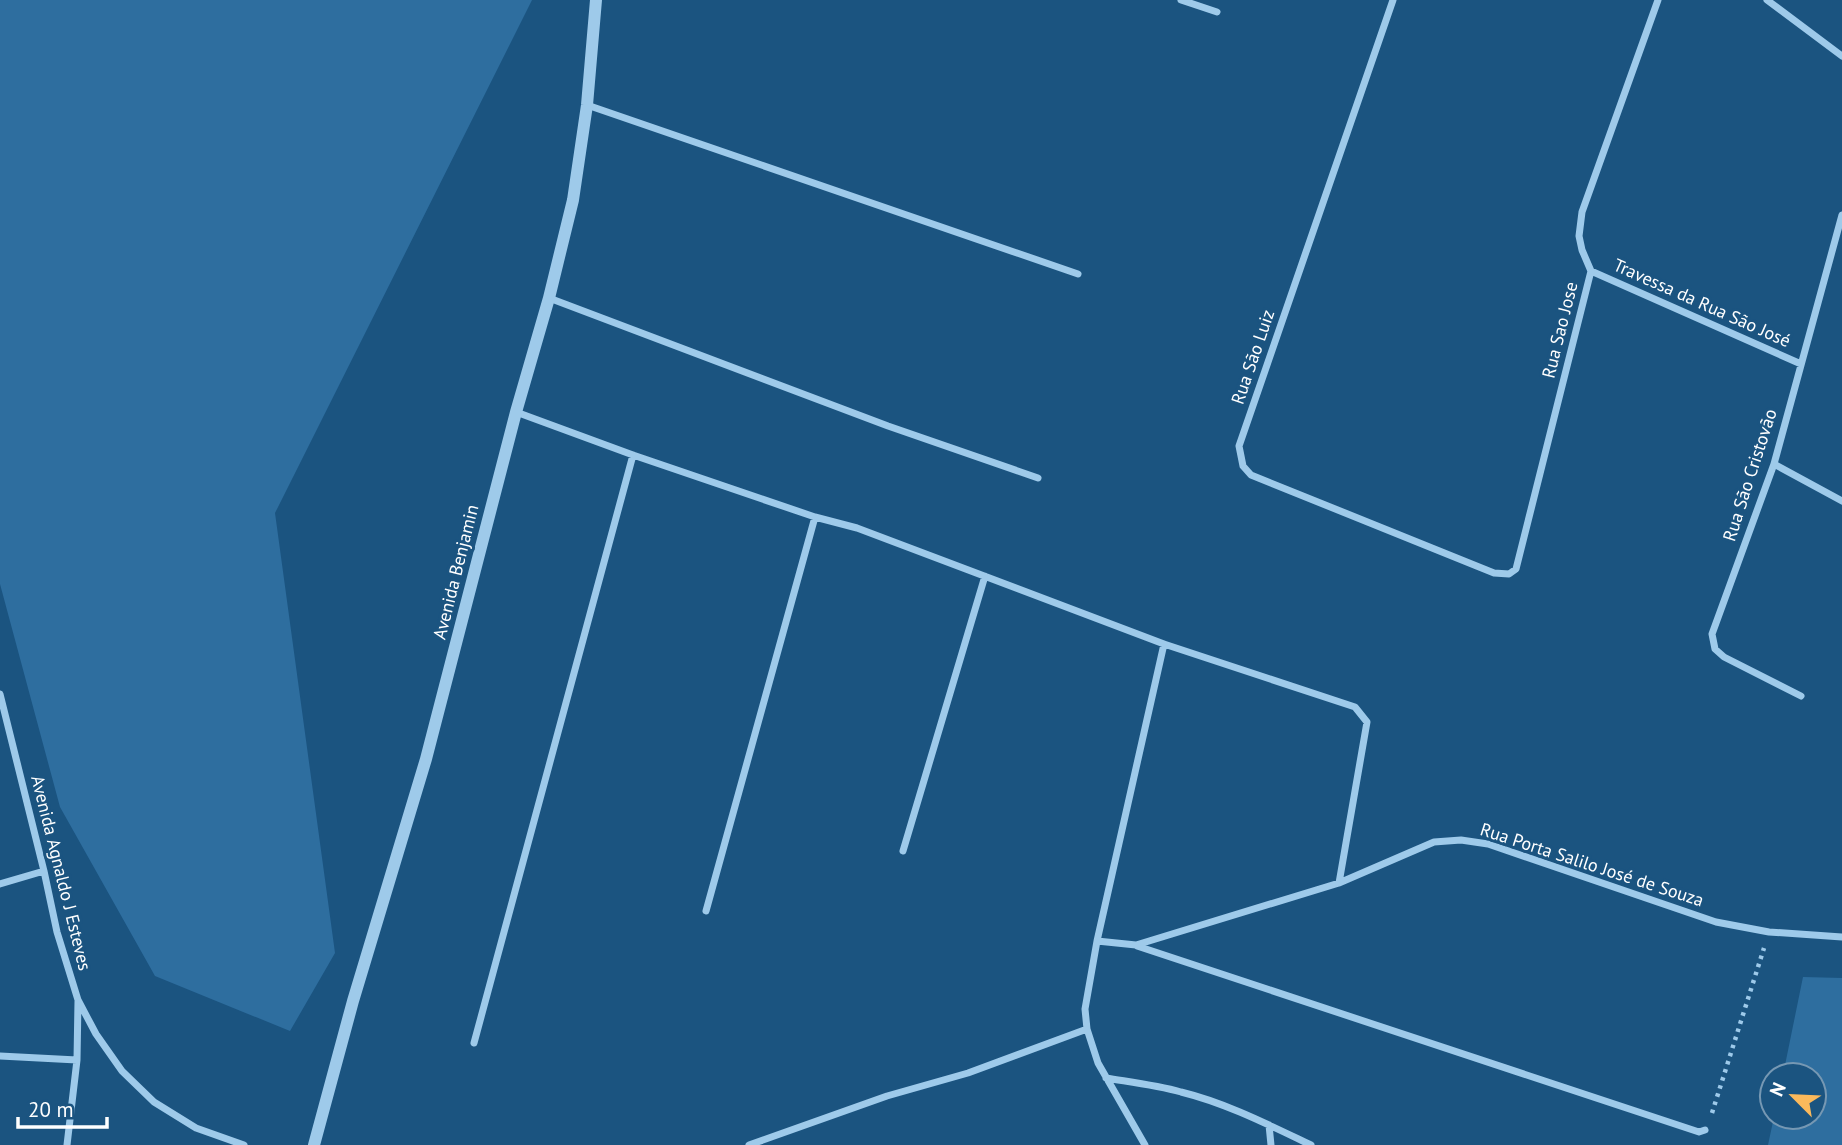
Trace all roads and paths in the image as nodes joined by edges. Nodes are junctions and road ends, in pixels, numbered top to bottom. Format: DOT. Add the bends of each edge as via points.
graph roads {
  1 [pos="596,0"];
  2 [pos="1181,0"];
  3 [pos="1393,0"];
  4 [pos="1658,0"];
  5 [pos="1767,0"];
  6 [pos="1217,12"];
  7 [pos="1842,55"];
  8 [pos="587,105"];
  9 [pos="1842,215"];
  10 [pos="1591,271"];
  11 [pos="1078,274"];
  12 [pos="549,298"];
  13 [pos="1801,364"];
  14 [pos="516,412"];
  15 [pos="633,455"];
  16 [pos="1774,464"];
  17 [pos="1038,478"];
  18 [pos="1842,500"];
  19 [pos="815,517"];
  20 [pos="1493,573"];
  21 [pos="985,576"];
  22 [pos="1164,644"];
  23 [pos="0,694"];
  24 [pos="1801,696"];
  25 [pos="903,851"];
  26 [pos="44,871"];
  27 [pos="1339,883"];
  28 [pos="0,884"];
  29 [pos="706,911"];
  30 [pos="1769,932"];
  31 [pos="1842,937"];
  32 [pos="1097,941"];
  33 [pos="1136,945"];
  34 [pos="78,1000"];
  35 [pos="1087,1029"];
  36 [pos="474,1043"];
  37 [pos="0,1056"];
  38 [pos="77,1060"];
  39 [pos="1106,1077"];
  40 [pos="1269,1125"];
  41 [pos="1705,1130"];
  42 [pos="67,1145"];
  43 [pos="244,1145"];
  44 [pos="314,1145"];
  45 [pos="749,1145"];
  46 [pos="1145,1145"];
  47 [pos="1271,1145"];
  48 [pos="1311,1145"];
  1 -- 8 [label="street, Avenida Benjamin"];
  2 -- 6 [label="street"];
  3 -- 20 [label="street, Rua São Luiz" via="1239,446 1251,475"];
  4 -- 10 [label="street, Rua Sao Jose" via="1582,212 1578,236"];
  5 -- 7 [label="street"];
  8 -- 11 [label="street"];
  8 -- 12 [label="street, Avenida Benjamin" via="573,200"];
  9 -- 13 [label="street, Rua São Cristovão"];
  10 -- 13 [label="street, Travessa da Rua São José"];
  10 -- 20 [label="street, Rua Sao Jose" via="1516,569 1509,574"];
  12 -- 14 [label="street, Avenida Benjamin"];
  12 -- 17 [label="street"];
  13 -- 16 [label="street, Rua São Cristovão"];
  14 -- 15 [label="street"];
  14 -- 44 [label="street, Avenida Benjamin" via="426,759"];
  15 -- 19 [label="street"];
  15 -- 36 [label="street"];
  16 -- 18 [label="street"];
  16 -- 24 [label="street, Rua São Cristovão" via="1712,634 1715,649 1724,657"];
  19 -- 21 [label="street"];
  19 -- 29 [label="street"];
  21 -- 22 [label="street"];
  21 -- 25 [label="street"];
  22 -- 27 [label="street" via="1362,713 1367,722"];
  22 -- 32 [label="street"];
  23 -- 26 [label="street, Avenida Agnaldo J Esteves"];
  26 -- 28 [label="street"];
  26 -- 34 [label="street, Avenida Agnaldo J Esteves"];
  27 -- 30 [label="street, Rua Porta Salilo José de Souza" via="1434,842 1461,840 1488,844 1716,922"];
  27 -- 33 [label="street, Rua Porta Salilo José de Souza"];
  30 -- 31 [label="street, Rua Porta Salilo José de Souza"];
  30 -- 41 [label="path"];
  32 -- 33 [label="street, Rua Porta Salilo José de Souza"];
  32 -- 35 [label="street" via="1085,1009"];
  33 -- 41 [label="street" via="1699,1132"];
  34 -- 38 [label="street"];
  34 -- 43 [label="street, Avenida Agnaldo J Esteves" via="122,1071 154,1102 196,1128"];
  35 -- 39 [label="street"];
  35 -- 45 [label="street"];
  37 -- 38 [label="street"];
  38 -- 42 [label="street"];
  39 -- 40 [label="street" via="1180,1092"];
  39 -- 46 [label="street"];
  40 -- 47 [label="street"];
  40 -- 48 [label="street"];
}
